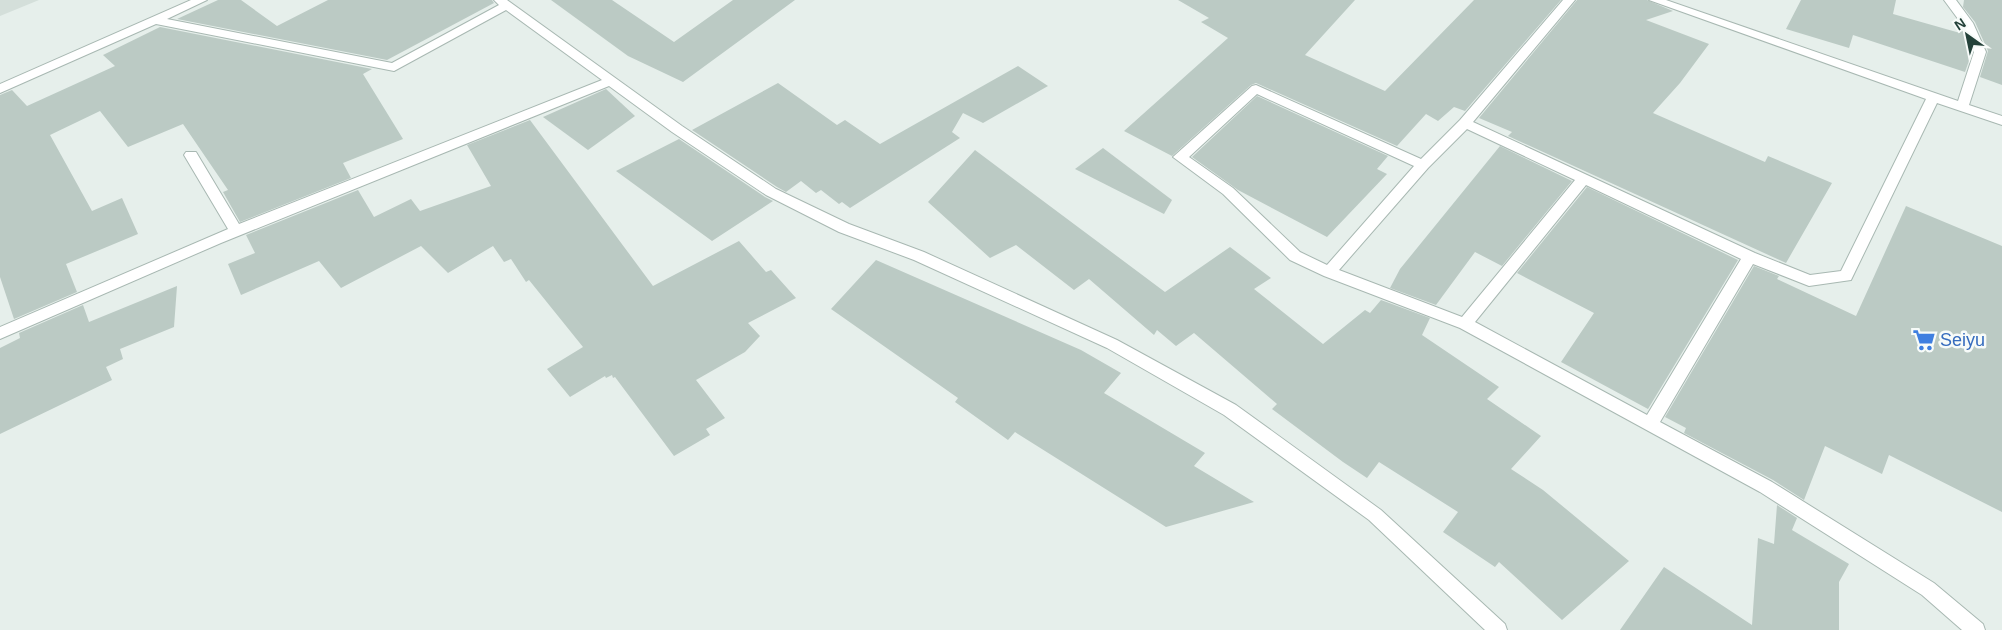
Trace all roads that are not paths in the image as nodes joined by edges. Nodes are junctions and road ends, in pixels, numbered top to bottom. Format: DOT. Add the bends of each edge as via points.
graph roads {
  1 [pos="201,0"];
  2 [pos="1568,0"];
  3 [pos="1655,0"];
  4 [pos="1950,0"];
  5 [pos="504,3"];
  6 [pos="157,21"];
  7 [pos="610,81"];
  8 [pos="0,89"];
  9 [pos="1932,98"];
  10 [pos="1962,108"];
  11 [pos="2002,121"];
  12 [pos="1465,123"];
  13 [pos="191,155"];
  14 [pos="1423,165"];
  15 [pos="1584,178"];
  16 [pos="236,231"];
  17 [pos="1750,257"];
  18 [pos="1329,272"];
  19 [pos="1465,324"];
  20 [pos="0,333"];
  21 [pos="1650,425"];
  22 [pos="1498,630"];
  23 [pos="1976,630"];
  1 -- 6 [label="street"];
  2 -- 12 [label="street"];
  3 -- 9 [label="street"];
  4 -- 10 [label="street" via="1967,23 1980,52"];
  5 -- 6 [label="street" via="394,67"];
  5 -- 7 [label="street"];
  6 -- 8 [label="street"];
  7 -- 16 [label="street"];
  7 -- 22 [label="street" via="771,192 844,228 919,256 1112,344 1230,410 1374,515"];
  9 -- 10 [label="street"];
  9 -- 17 [label="street" via="1846,276 1809,281"];
  10 -- 11 [label="street"];
  12 -- 14 [label="street"];
  12 -- 15 [label="street"];
  13 -- 16 [label="street"];
  14 -- 18 [label="street"];
  14 -- 18 [label="street" via="1256,89 1180,157 1228,191 1295,256"];
  15 -- 17 [label="street"];
  15 -- 19 [label="street"];
  16 -- 20 [label="street"];
  17 -- 21 [label="street"];
  18 -- 19 [label="street"];
  19 -- 21 [label="street"];
  21 -- 23 [label="street" via="1766,487 1888,563 1928,589"];
}
